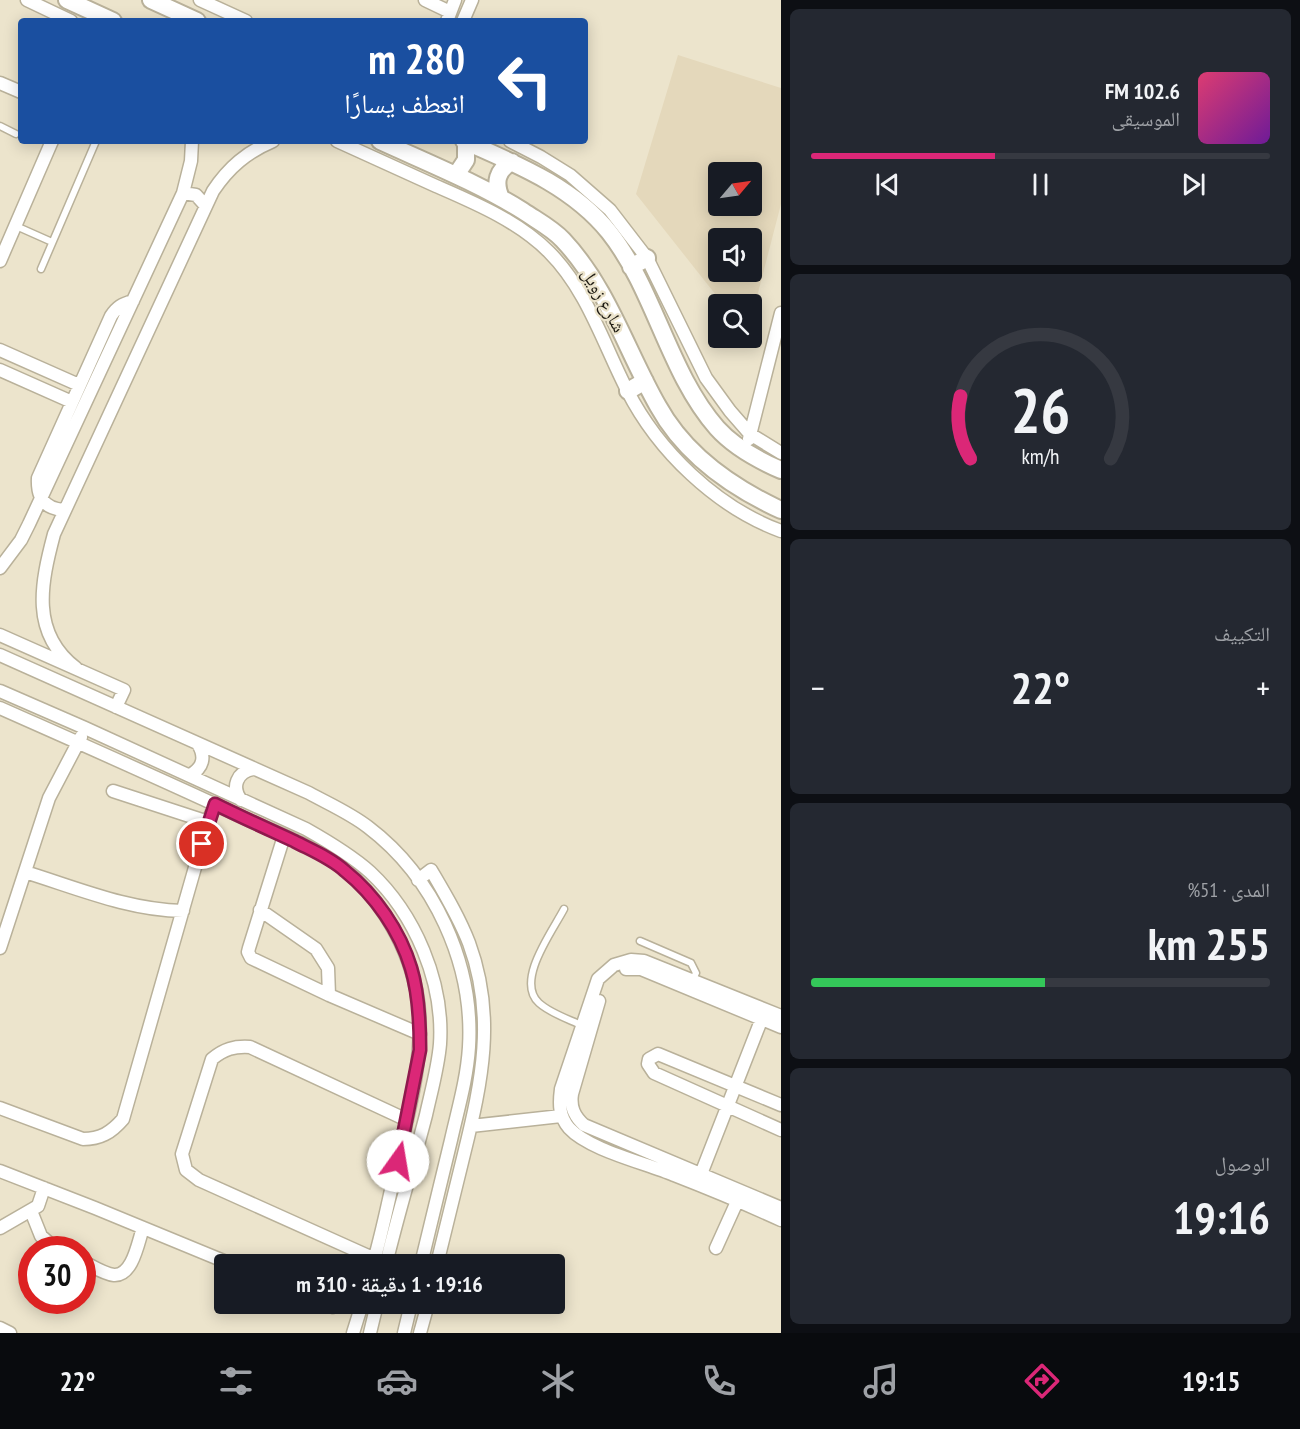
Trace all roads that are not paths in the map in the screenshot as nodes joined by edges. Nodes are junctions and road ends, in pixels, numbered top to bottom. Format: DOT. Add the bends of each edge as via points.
graph roads {
  1 [pos="27,0"];
  2 [pos="67,0"];
  3 [pos="151,0"];
  4 [pos="200,0"];
  5 [pos="425,0"];
  6 [pos="471,0"];
  7 [pos="450,11"];
  8 [pos="65,18"];
  9 [pos="106,18"];
  10 [pos="190,18"];
  11 [pos="239,18"];
  12 [pos="464,18"];
  13 [pos="0,83"];
  14 [pos="18,91"];
  15 [pos="0,126"];
  16 [pos="16,134"];
  17 [pos="51,144"];
  18 [pos="95,144"];
  19 [pos="192,144"];
  20 [pos="267,144"];
  21 [pos="345,144"];
  22 [pos="387,144"];
  23 [pos="465,144"];
  24 [pos="470,144"];
  25 [pos="516,144"];
  26 [pos="512,162"];
  27 [pos="570,174"];
  28 [pos="456,175"];
  29 [pos="562,190"];
  30 [pos="183,192"];
  31 [pos="480,196"];
  32 [pos="501,198"];
  33 [pos="205,205"];
  34 [pos="15,226"];
  35 [pos="52,242"];
  36 [pos="647,258"];
  37 [pos="0,261"];
  38 [pos="632,267"];
  39 [pos="41,269"];
  40 [pos="133,301"];
  41 [pos="781,313"];
  42 [pos="0,350"];
  43 [pos="0,370"];
  44 [pos="645,381"];
  45 [pos="79,385"];
  46 [pos="628,391"];
  47 [pos="72,402"];
  48 [pos="750,434"];
  49 [pos="746,452"];
  50 [pos="781,453"];
  51 [pos="781,471"];
  52 [pos="41,499"];
  53 [pos="63,510"];
  54 [pos="781,510"];
  55 [pos="781,531"];
  56 [pos="0,568"];
  57 [pos="0,635"];
  58 [pos="0,655"];
  59 [pos="76,668"];
  60 [pos="0,691"];
  61 [pos="116,707"];
  62 [pos="0,708"];
  63 [pos="85,728"];
  64 [pos="79,743"];
  65 [pos="198,744"];
  66 [pos="253,769"];
  67 [pos="190,775"];
  68 [pos="113,791"];
  69 [pos="241,800"];
  70 [pos="215,804"];
  71 [pos="208,822"];
  72 [pos="284,836"];
  73 [pos="25,872"];
  74 [pos="418,880"];
  75 [pos="564,909"];
  76 [pos="260,910"];
  77 [pos="183,911"];
  78 [pos="640,941"];
  79 [pos="0,948"];
  80 [pos="691,985"];
  81 [pos="329,995"];
  82 [pos="734,1003"];
  83 [pos="591,1011"];
  84 [pos="781,1016"];
  85 [pos="762,1018"];
  86 [pos="581,1025"];
  87 [pos="781,1027"];
  88 [pos="420,1034"];
  89 [pos="580,1046"];
  90 [pos="736,1085"];
  91 [pos="781,1105"];
  92 [pos="727,1106"];
  93 [pos="564,1107"];
  94 [pos="0,1108"];
  95 [pos="407,1120"];
  96 [pos="471,1126"];
  97 [pos="781,1130"];
  98 [pos="581,1131"];
  99 [pos="600,1132"];
  100 [pos="594,1146"];
  101 [pos="645,1158"];
  102 [pos="0,1171"];
  103 [pos="701,1173"];
  104 [pos="44,1188"];
  105 [pos="739,1196"];
  106 [pos="781,1208"];
  107 [pos="30,1211"];
  108 [pos="781,1220"];
  109 [pos="0,1228"];
  110 [pos="143,1228"];
  111 [pos="41,1236"];
  112 [pos="426,1244"];
  113 [pos="385,1245"];
  114 [pos="716,1248"];
  115 [pos="441,1249"];
  116 [pos="359,1254"];
  117 [pos="382,1254"];
  118 [pos="424,1254"];
  119 [pos="440,1254"];
  120 [pos="214,1257"];
  121 [pos="96,1268"];
  122 [pos="359,1314"];
  123 [pos="375,1314"];
  124 [pos="409,1314"];
  125 [pos="425,1314"];
  126 [pos="0,1328"];
  127 [pos="10,1333"];
  128 [pos="353,1333"];
  129 [pos="370,1333"];
  130 [pos="404,1333"];
  131 [pos="420,1333"];
  1 -- 8 [label="street"];
  2 -- 9 [label="main road"];
  3 -- 10 [label="main road"];
  4 -- 11 [label="street"];
  5 -- 7 [label="street"];
  6 -- 12 [label="street"];
  13 -- 14 [label="street"];
  15 -- 16 [label="lane"];
  17 -- 34 [label="street"];
  18 -- 35 [label="lane"];
  19 -- 30 [label="street"];
  20 -- 33 [label="street" via="233,165"];
  21 -- 31 [label="street"];
  22 -- 28 [label="main road, شارع زويل"];
  23 -- 28 [label="main road" via="466,160"];
  24 -- 26 [label="main road, شارع زويل"];
  25 -- 27 [label="street"];
  26 -- 29 [label="main road, شارع زويل"];
  26 -- 32 [label="main road" via="499,173"];
  27 -- 29 [label="main road"];
  27 -- 36 [label="street" via="609,210"];
  28 -- 31 [label="main road, شارع زويل"];
  29 -- 38 [label="main road, شارع زويل" via="609,232"];
  30 -- 33 [label="street" via="196,195"];
  30 -- 40 [label="street"];
  31 -- 32 [label="main road, شارع زويل"];
  31 -- 46 [label="street" via="548,251 570,276"];
  32 -- 44 [label="main road, شارع زويل" via="561,238 584,263"];
  33 -- 53 [label="street"];
  34 -- 35 [label="lane"];
  34 -- 37 [label="street"];
  35 -- 39 [label="lane"];
  36 -- 38 [label="main road"];
  36 -- 48 [label="street" via="706,378"];
  38 -- 49 [label="main road, شارع زويل" via="692,393 717,428"];
  40 -- 45 [label="street" via="124,303 111,316"];
  40 -- 52 [label="street"];
  41 -- 48 [label="street"];
  42 -- 45 [label="street"];
  43 -- 47 [label="street"];
  44 -- 46 [label="main road"];
  44 -- 54 [label="main road, شارع زويل" via="672,428 705,464 739,489"];
  45 -- 47 [label="street"];
  46 -- 55 [label="street" via="663,445 687,470 741,512"];
  47 -- 52 [label="street" via="38,478"];
  48 -- 49 [label="street"];
  48 -- 50 [label="street"];
  49 -- 51 [label="main road, شارع زويل"];
  52 -- 53 [label="street" via="47,506"];
  52 -- 56 [label="street" via="21,540"];
  53 -- 59 [label="street" via="48,556 44,621 50,640"];
  57 -- 59 [label="street"];
  58 -- 61 [label="street"];
  59 -- 61 [label="street" via="124,690"];
  60 -- 63 [label="street"];
  61 -- 65 [label="street"];
  62 -- 64 [label="street"];
  63 -- 64 [label="street"];
  63 -- 67 [label="street"];
  64 -- 70 [label="street"];
  64 -- 73 [label="street" via="49,798"];
  65 -- 66 [label="street"];
  65 -- 67 [label="street" via="202,762"];
  66 -- 69 [label="street" via="242,773 236,783"];
  66 -- 74 [label="street" via="309,793 368,827"];
  67 -- 69 [label="street"];
  68 -- 71 [label="street"];
  69 -- 113 [label="street" via="340,848 370,873 391,894 406,918 431,972 440,1047 410,1181"];
  70 -- 71 [label="street"];
  70 -- 72 [label="street"];
  71 -- 77 [label="street"];
  72 -- 76 [label="street"];
  72 -- 88 [label="street" via="344,870 369,894 394,929 411,968"];
  73 -- 77 [label="street" via="124,903"];
  73 -- 79 [label="street"];
  74 -- 96 [label="street" via="431,870 470,944 480,983 485,1024 483,1065"];
  74 -- 112 [label="street" via="448,931 458,958 469,1016 467,1074"];
  75 -- 86 [label="lane" via="533,968 531,989 540,1004"];
  76 -- 81 [label="street" via="316,949 328,968"];
  76 -- 81 [label="street" via="248,952 250,958"];
  77 -- 94 [label="street" via="128,1108 115,1128 94,1139 82,1139"];
  78 -- 80 [label="lane" via="691,963 696,973"];
  80 -- 82 [label="street"];
  80 -- 83 [label="street" via="643,965 623,966 606,971"];
  81 -- 88 [label="street"];
  82 -- 84 [label="street"];
  82 -- 85 [label="street"];
  83 -- 86 [label="street"];
  83 -- 89 [label="street"];
  85 -- 87 [label="street"];
  85 -- 90 [label="street"];
  86 -- 89 [label="street"];
  88 -- 95 [label="street"];
  89 -- 93 [label="street"];
  90 -- 91 [label="street"];
  90 -- 92 [label="street"];
  90 -- 92 [label="street" via="658,1054 649,1059 654,1073"];
  92 -- 97 [label="street"];
  92 -- 103 [label="street"];
  93 -- 96 [label="street"];
  93 -- 98 [label="street" via="568,1127"];
  95 -- 113 [label="street"];
  95 -- 116 [label="street" via="250,1047 223,1050 212,1059 182,1154 186,1170 199,1180"];
  96 -- 115 [label="street"];
  98 -- 99 [label="street"];
  98 -- 100 [label="street"];
  99 -- 100 [label="street"];
  99 -- 101 [label="street"];
  100 -- 101 [label="street"];
  101 -- 103 [label="street"];
  101 -- 105 [label="street"];
  102 -- 104 [label="street"];
  103 -- 105 [label="street"];
  104 -- 107 [label="street" via="40,1203"];
  104 -- 110 [label="street"];
  105 -- 106 [label="street"];
  105 -- 108 [label="street"];
  105 -- 114 [label="street"];
  107 -- 109 [label="street"];
  107 -- 111 [label="street"];
  110 -- 120 [label="street"];
  110 -- 121 [label="street" via="129,1268 111,1275"];
  112 -- 115 [label="street"];
  112 -- 118 [label="street"];
  113 -- 117 [label="street"];
  115 -- 119 [label="street"];
  122 -- 128 [label="street"];
  123 -- 129 [label="street"];
  124 -- 130 [label="street"];
  125 -- 131 [label="street"];
  126 -- 127 [label="street"];
}
